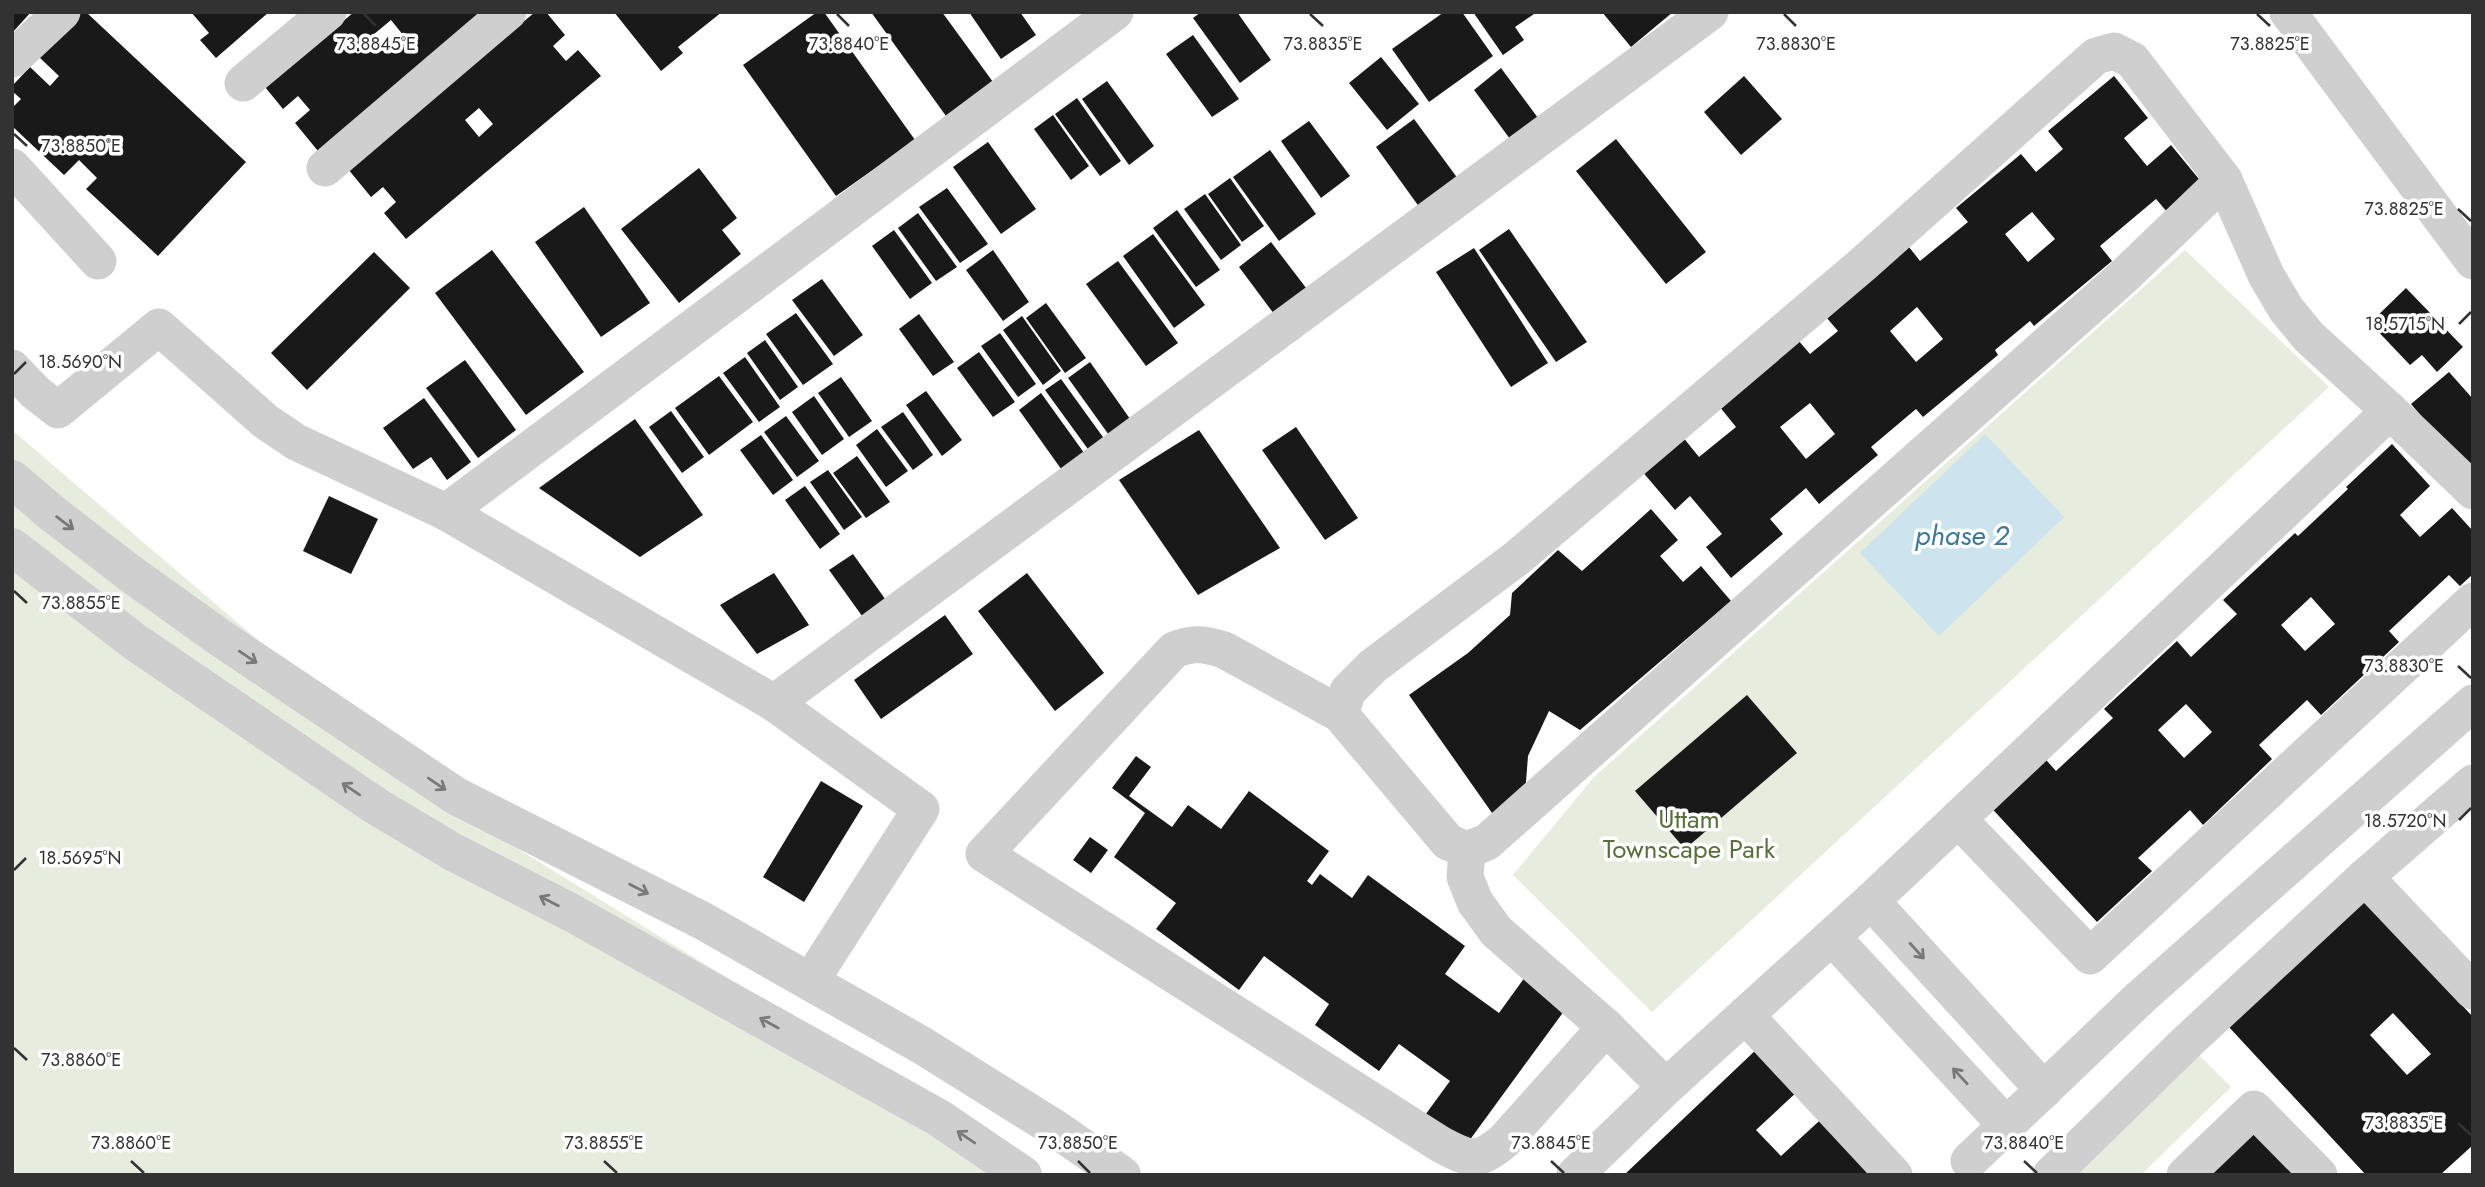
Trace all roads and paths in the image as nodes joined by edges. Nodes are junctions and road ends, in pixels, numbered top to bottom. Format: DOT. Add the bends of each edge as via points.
graph roads {
  1 [pos="62,12"];
  2 [pos="328,12"];
  3 [pos="508,12"];
  4 [pos="1115,12"];
  5 [pos="1710,12"];
  6 [pos="2288,12"];
  7 [pos="12,59"];
  8 [pos="243,83"];
  9 [pos="12,167"];
  10 [pos="325,168"];
  11 [pos="2224,180"];
  12 [pos="98,261"];
  13 [pos="2473,261"];
  14 [pos="12,368"];
  15 [pos="2390,411"];
  16 [pos="12,479"];
  17 [pos="2473,491"];
  18 [pos="446,512"];
  19 [pos="12,547"];
  20 [pos="2473,601"];
  21 [pos="775,703"];
  22 [pos="2473,704"];
  23 [pos="1340,714"];
  24 [pos="2473,783"];
  25 [pos="1958,819"];
  26 [pos="1467,850"];
  27 [pos="2365,877"];
  28 [pos="1871,901"];
  29 [pos="1832,937"];
  30 [pos="810,982"];
  31 [pos="2473,991"];
  32 [pos="1745,1016"];
  33 [pos="1606,1027"];
  34 [pos="1666,1087"];
  35 [pos="2044,1090"];
  36 [pos="2007,1126"];
  37 [pos="1969,1161"];
  38 [pos="1023,1175"];
  39 [pos="1122,1175"];
  40 [pos="1574,1175"];
  41 [pos="1894,1175"];
  42 [pos="2051,1175"];
  43 [pos="2185,1175"];
  44 [pos="2319,1175"];
  1 -- 7 [label="street"];
  2 -- 8 [label="street"];
  3 -- 10 [label="street"];
  4 -- 18 [label="street"];
  5 -- 21 [label="street"];
  6 -- 13 [label="street"];
  9 -- 12 [label="street"];
  11 -- 15 [label="street" via="2286,309 2309,338"];
  11 -- 23 [label="street" via="2132,60 2114,51 2096,56 1862,265 1527,549 1373,666 1348,691"];
  11 -- 26 [label="street" via="2123,277 1508,824 1487,842"];
  14 -- 18 [label="street" via="58,410 159,327 265,421 296,442"];
  15 -- 17 [label="street"];
  15 -- 25 [label="street"];
  16 -- 30 [label="street, one-way" via="197,621 456,796 703,921"];
  18 -- 21 [label="street"];
  38 -- 19 [label="street, one-way" via="939,1118 376,806 135,642"];
  20 -- 25 [label="street" via="2090,956"];
  21 -- 30 [label="street" via="921,808"];
  22 -- 35 [label="street" via="2141,998"];
  23 -- 26 [label="street" via="1448,842"];
  23 -- 33 [label="street" via="1224,650 1190,643 1174,650 984,854 1463,1156 1486,1156 1504,1141"];
  24 -- 27 [label="street"];
  25 -- 28 [label="street"];
  26 -- 33 [label="street" via="1465,877 1475,902 1496,931"];
  27 -- 31 [label="street"];
  27 -- 42 [label="street"];
  28 -- 29 [label="street"];
  28 -- 35 [label="street, one-way"];
  29 -- 32 [label="street"];
  36 -- 29 [label="street, one-way"];
  30 -- 39 [label="street" via="923,1046"];
  32 -- 34 [label="street"];
  32 -- 41 [label="street"];
  33 -- 34 [label="street"];
  34 -- 40 [label="street"];
  35 -- 36 [label="street"];
  36 -- 37 [label="street"];
  43 -- 44 [label="street" via="2254,1109"];
}
